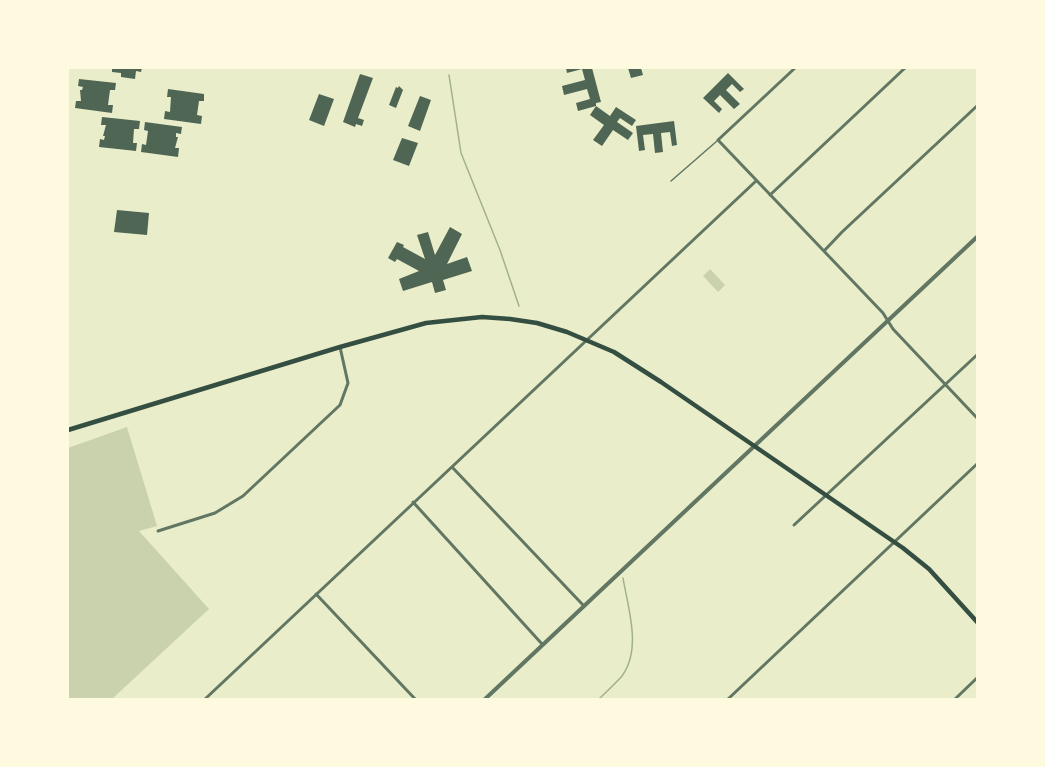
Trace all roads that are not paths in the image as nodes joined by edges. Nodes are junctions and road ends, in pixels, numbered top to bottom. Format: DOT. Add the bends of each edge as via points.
graph roads {
  1 [pos="795,68"];
  2 [pos="905,68"];
  3 [pos="978,105"];
  4 [pos="718,141"];
  5 [pos="671,181"];
  6 [pos="756,181"];
  7 [pos="770,195"];
  8 [pos="978,236"];
  9 [pos="824,251"];
  10 [pos="888,321"];
  11 [pos="586,340"];
  12 [pos="340,346"];
  13 [pos="978,354"];
  14 [pos="945,384"];
  15 [pos="978,419"];
  16 [pos="68,430"];
  17 [pos="753,446"];
  18 [pos="978,463"];
  19 [pos="452,466"];
  20 [pos="826,496"];
  21 [pos="414,502"];
  22 [pos="794,525"];
  23 [pos="158,531"];
  24 [pos="894,543"];
  25 [pos="316,594"];
  26 [pos="583,606"];
  27 [pos="978,623"];
  28 [pos="542,644"];
  29 [pos="978,677"];
  30 [pos="204,699"];
  31 [pos="416,699"];
  32 [pos="484,699"];
  33 [pos="727,699"];
  34 [pos="954,699"];
  1 -- 4 [label="street"];
  2 -- 7 [label="street"];
  3 -- 9 [label="street"];
  4 -- 5 [label="lane"];
  4 -- 6 [label="street"];
  6 -- 7 [label="street"];
  6 -- 11 [label="street"];
  7 -- 9 [label="street"];
  8 -- 10 [label="street"];
  9 -- 10 [label="street"];
  10 -- 14 [label="street"];
  10 -- 17 [label="street"];
  11 -- 12 [label="main road" via="537,323 482,317 426,322"];
  11 -- 17 [label="main road" via="624,358"];
  11 -- 19 [label="street"];
  12 -- 16 [label="main road"];
  12 -- 23 [label="street" via="348,375 340,405 243,496 215,513"];
  13 -- 14 [label="street"];
  14 -- 15 [label="street"];
  14 -- 20 [label="street"];
  17 -- 20 [label="main road"];
  17 -- 26 [label="street"];
  18 -- 24 [label="street"];
  19 -- 21 [label="street"];
  19 -- 26 [label="street"];
  20 -- 22 [label="street"];
  20 -- 24 [label="main road"];
  21 -- 25 [label="street"];
  21 -- 28 [label="street"];
  24 -- 27 [label="main road" via="929,569"];
  24 -- 33 [label="street"];
  25 -- 30 [label="street"];
  25 -- 31 [label="street"];
  26 -- 28 [label="street"];
  28 -- 32 [label="street"];
  29 -- 34 [label="street"];
}
